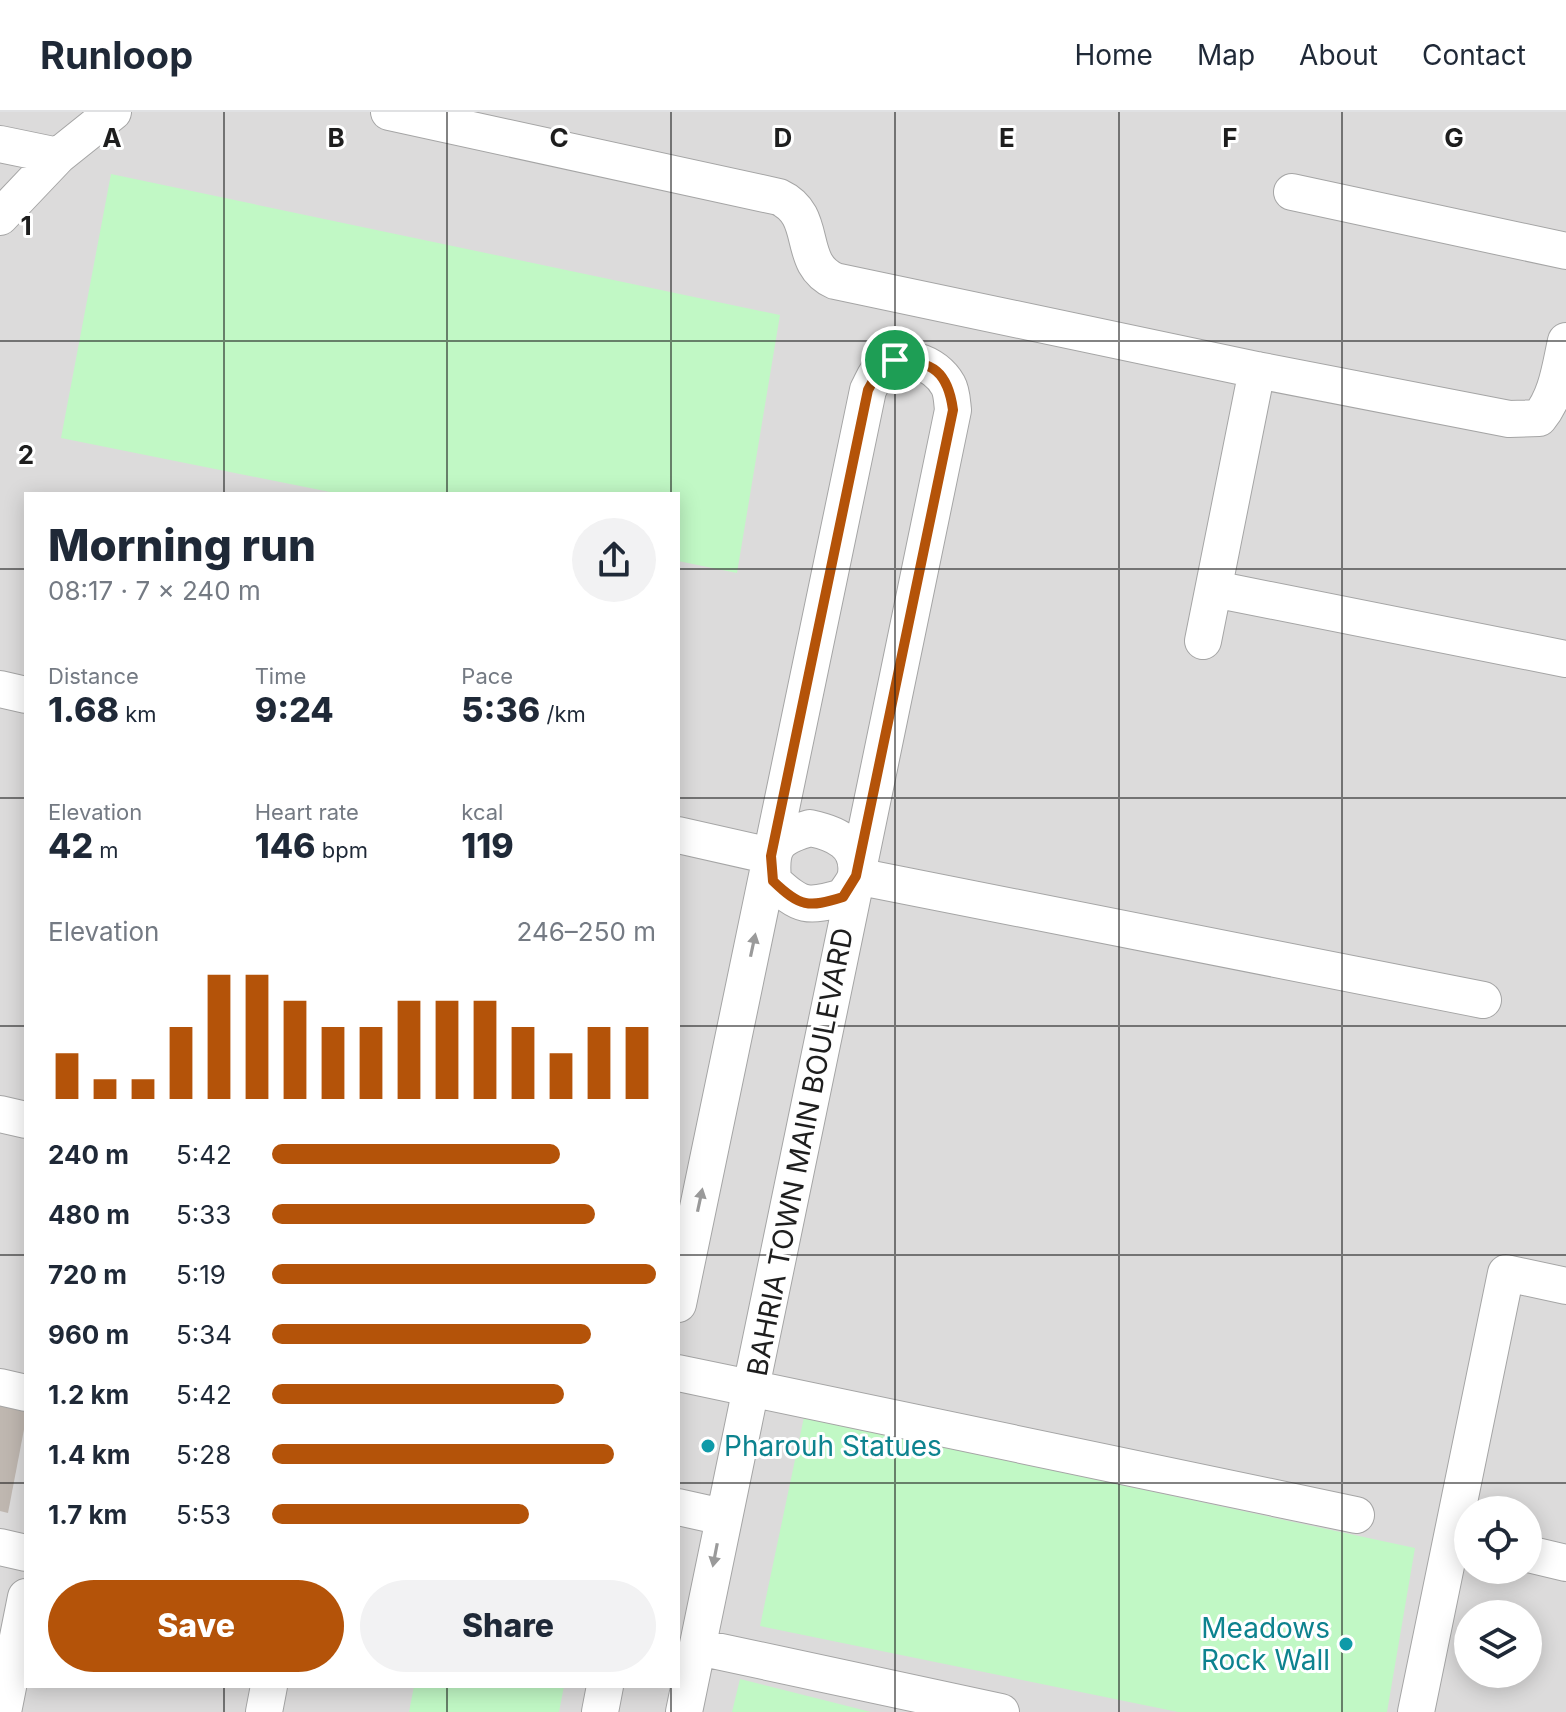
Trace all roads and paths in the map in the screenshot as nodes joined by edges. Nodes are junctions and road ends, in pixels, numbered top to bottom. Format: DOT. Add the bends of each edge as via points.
graph roads {
  1 [pos="113,112"];
  2 [pos="389,112"];
  3 [pos="0,144"];
  4 [pos="58,156"];
  5 [pos="1292,192"];
  6 [pos="0,217"];
  7 [pos="1566,251"];
  8 [pos="1566,341"];
  9 [pos="1257,370"];
  10 [pos="1214,589"];
  11 [pos="1203,641"];
  12 [pos="1566,659"];
  13 [pos="0,689"];
  14 [pos="24,695"];
  15 [pos="680,835"];
  16 [pos="771,856"];
  17 [pos="856,876"];
  18 [pos="1483,1000"];
  19 [pos="0,1114"];
  20 [pos="24,1120"];
  21 [pos="1566,1286"];
  22 [pos="680,1294"];
  23 [pos="680,1373"];
  24 [pos="0,1387"];
  25 [pos="752,1390"];
  26 [pos="24,1393"];
  27 [pos="1467,1496"];
  28 [pos="680,1507"];
  29 [pos="1356,1515"];
  30 [pos="723,1517"];
  31 [pos="0,1547"];
  32 [pos="24,1553"];
  33 [pos="1542,1557"];
  34 [pos="1454,1563"];
  35 [pos="1566,1563"];
  36 [pos="24,1607"];
  37 [pos="698,1647"];
  38 [pos="269,1688"];
  39 [pos="605,1688"];
  40 [pos="3,1712"];
  41 [pos="264,1712"];
  42 [pos="600,1712"];
  43 [pos="684,1712"];
  44 [pos="1001,1712"];
  45 [pos="1416,1712"];
  1 -- 4 [label="street"];
  2 -- 9 [label="street" via="779,197 793,204 801,217 814,264 835,281"];
  3 -- 4 [label="street"];
  4 -- 6 [label="street"];
  5 -- 7 [label="street"];
  8 -- 9 [label="street" via="1548,407 1539,418 1525,420"];
  9 -- 10 [label="street"];
  10 -- 11 [label="street"];
  10 -- 12 [label="street"];
  13 -- 14 [label="street"];
  15 -- 16 [label="street"];
  16 -- 17 [label="street" via="785,836 810,828 835,834 854,852"];
  16 -- 17 [label="street" via="773,881 792,899 818,905 843,897"];
  16 -- 17 [label="street, BAHRIA TOWN MAIN BOULEVARD" via="868,390 879,370 895,360 918,361 938,372 950,387 953,410"];
  22 -- 16 [label="street, BAHRIA TOWN MAIN BOULEVARD, one-way"];
  17 -- 18 [label="street"];
  17 -- 25 [label="street, BAHRIA TOWN MAIN BOULEVARD"];
  19 -- 20 [label="street"];
  21 -- 27 [label="street" via="1506,1273"];
  23 -- 25 [label="street"];
  24 -- 26 [label="street"];
  25 -- 29 [label="street"];
  25 -- 30 [label="street, BAHRIA TOWN MAIN BOULEVARD"];
  28 -- 30 [label="street"];
  30 -- 37 [label="street, BAHRIA TOWN MAIN BOULEVARD, one-way"];
  31 -- 32 [label="street"];
  33 -- 35 [label="street"];
  34 -- 45 [label="street"];
  36 -- 40 [label="street"];
  37 -- 43 [label="street, BAHRIA TOWN MAIN BOULEVARD"];
  37 -- 44 [label="street"];
  38 -- 41 [label="street"];
  39 -- 42 [label="street"];
}
